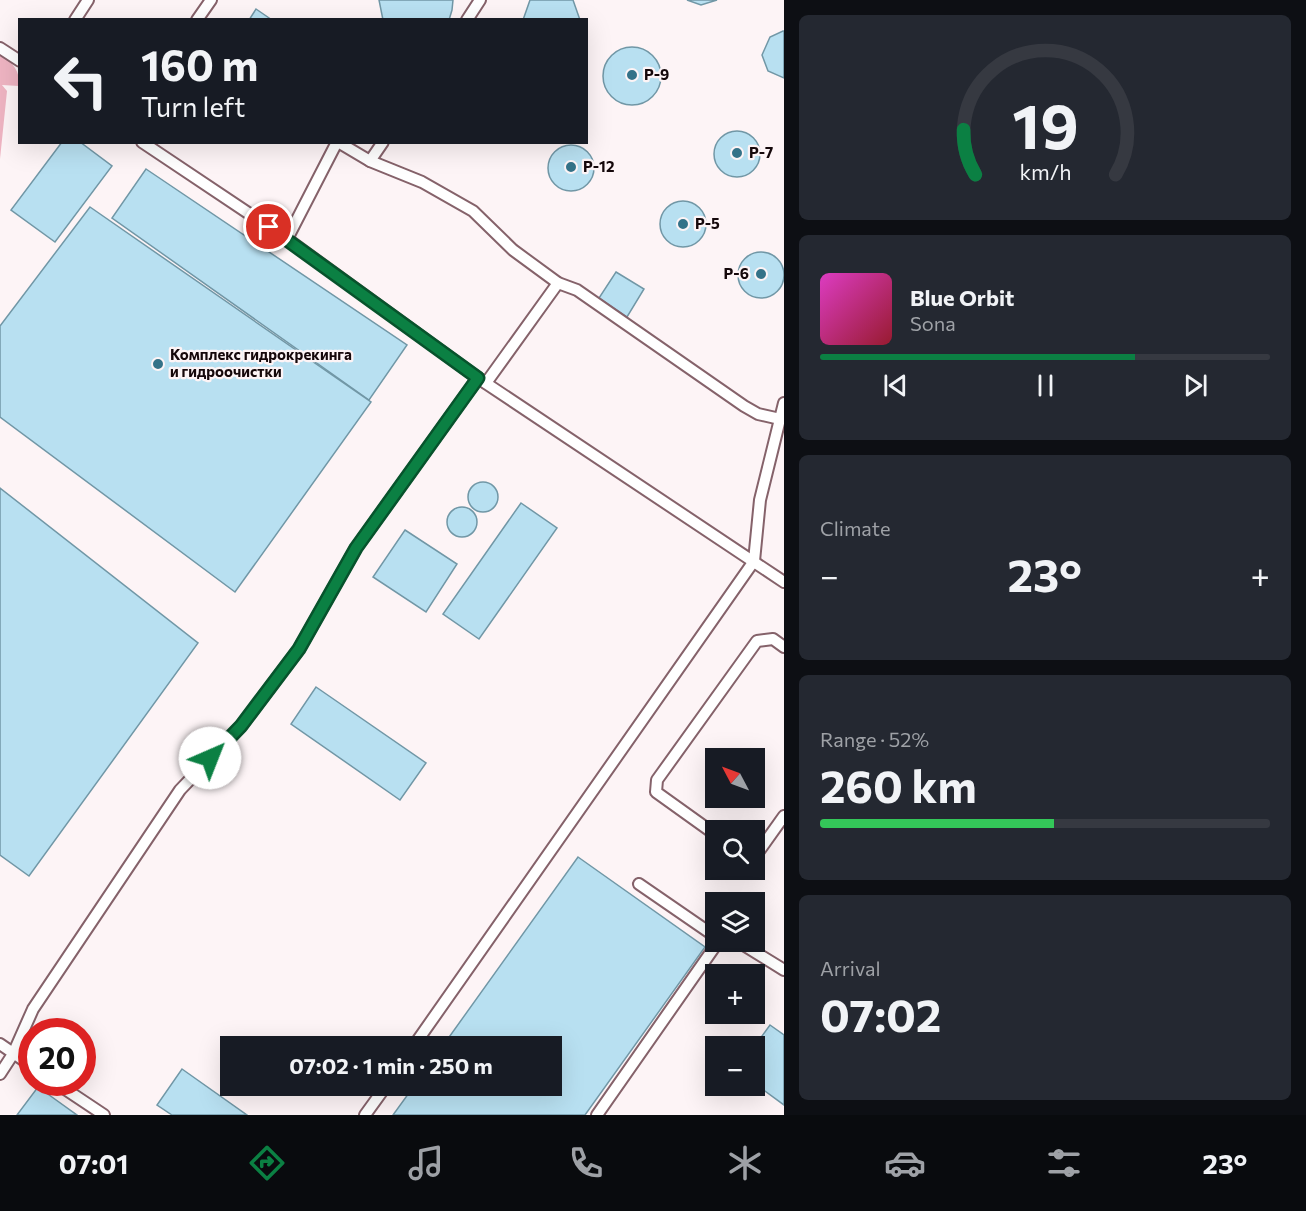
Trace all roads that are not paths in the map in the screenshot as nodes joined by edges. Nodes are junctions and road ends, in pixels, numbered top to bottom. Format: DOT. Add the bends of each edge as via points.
graph roads {
  1 [pos="88,0"];
  2 [pos="211,0"];
  3 [pos="480,0"];
  4 [pos="76,18"];
  5 [pos="198,18"];
  6 [pos="468,18"];
  7 [pos="0,48"];
  8 [pos="18,60"];
  9 [pos="145,144"];
  10 [pos="337,144"];
  11 [pos="341,144"];
  12 [pos="382,144"];
  13 [pos="370,161"];
  14 [pos="287,239"];
  15 [pos="558,283"];
  16 [pos="482,381"];
  17 [pos="784,403"];
  18 [pos="780,419"];
  19 [pos="754,561"];
  20 [pos="784,582"];
  21 [pos="784,647"];
  22 [pos="784,816"];
  23 [pos="705,827"];
  24 [pos="765,843"];
  25 [pos="639,884"];
  26 [pos="705,929"];
  27 [pos="711,952"];
  28 [pos="755,952"];
  29 [pos="784,970"];
  30 [pos="421,1036"];
  31 [pos="0,1044"];
  32 [pos="13,1054"];
  33 [pos="18,1057"];
  34 [pos="0,1074"];
  35 [pos="76,1096"];
  36 [pos="379,1096"];
  37 [pos="104,1115"];
  38 [pos="366,1115"];
  39 [pos="597,1115"];
  1 -- 4 [label="lane"];
  2 -- 5 [label="lane"];
  3 -- 6 [label="lane"];
  7 -- 8 [label="lane"];
  9 -- 14 [label="lane"];
  10 -- 14 [label="lane"];
  11 -- 13 [label="lane"];
  12 -- 13 [label="lane"];
  13 -- 15 [label="lane" via="422,182 473,211 513,250"];
  14 -- 16 [label="lane"];
  15 -- 16 [label="lane"];
  15 -- 18 [label="lane" via="577,290 751,410"];
  16 -- 19 [label="lane"];
  16 -- 32 [label="lane" via="356,548 299,649 241,726 180,790 33,1009"];
  17 -- 18 [label="lane"];
  18 -- 19 [label="lane" via="760,500"];
  19 -- 20 [label="lane"];
  19 -- 30 [label="lane"];
  21 -- 23 [label="lane" via="773,639 757,641 657,780 656,792"];
  22 -- 24 [label="lane"];
  25 -- 26 [label="lane"];
  27 -- 39 [label="lane"];
  28 -- 29 [label="lane"];
  31 -- 32 [label="lane"];
  32 -- 33 [label="lane"];
  32 -- 34 [label="lane"];
  35 -- 37 [label="lane"];
  36 -- 38 [label="lane"];
}
